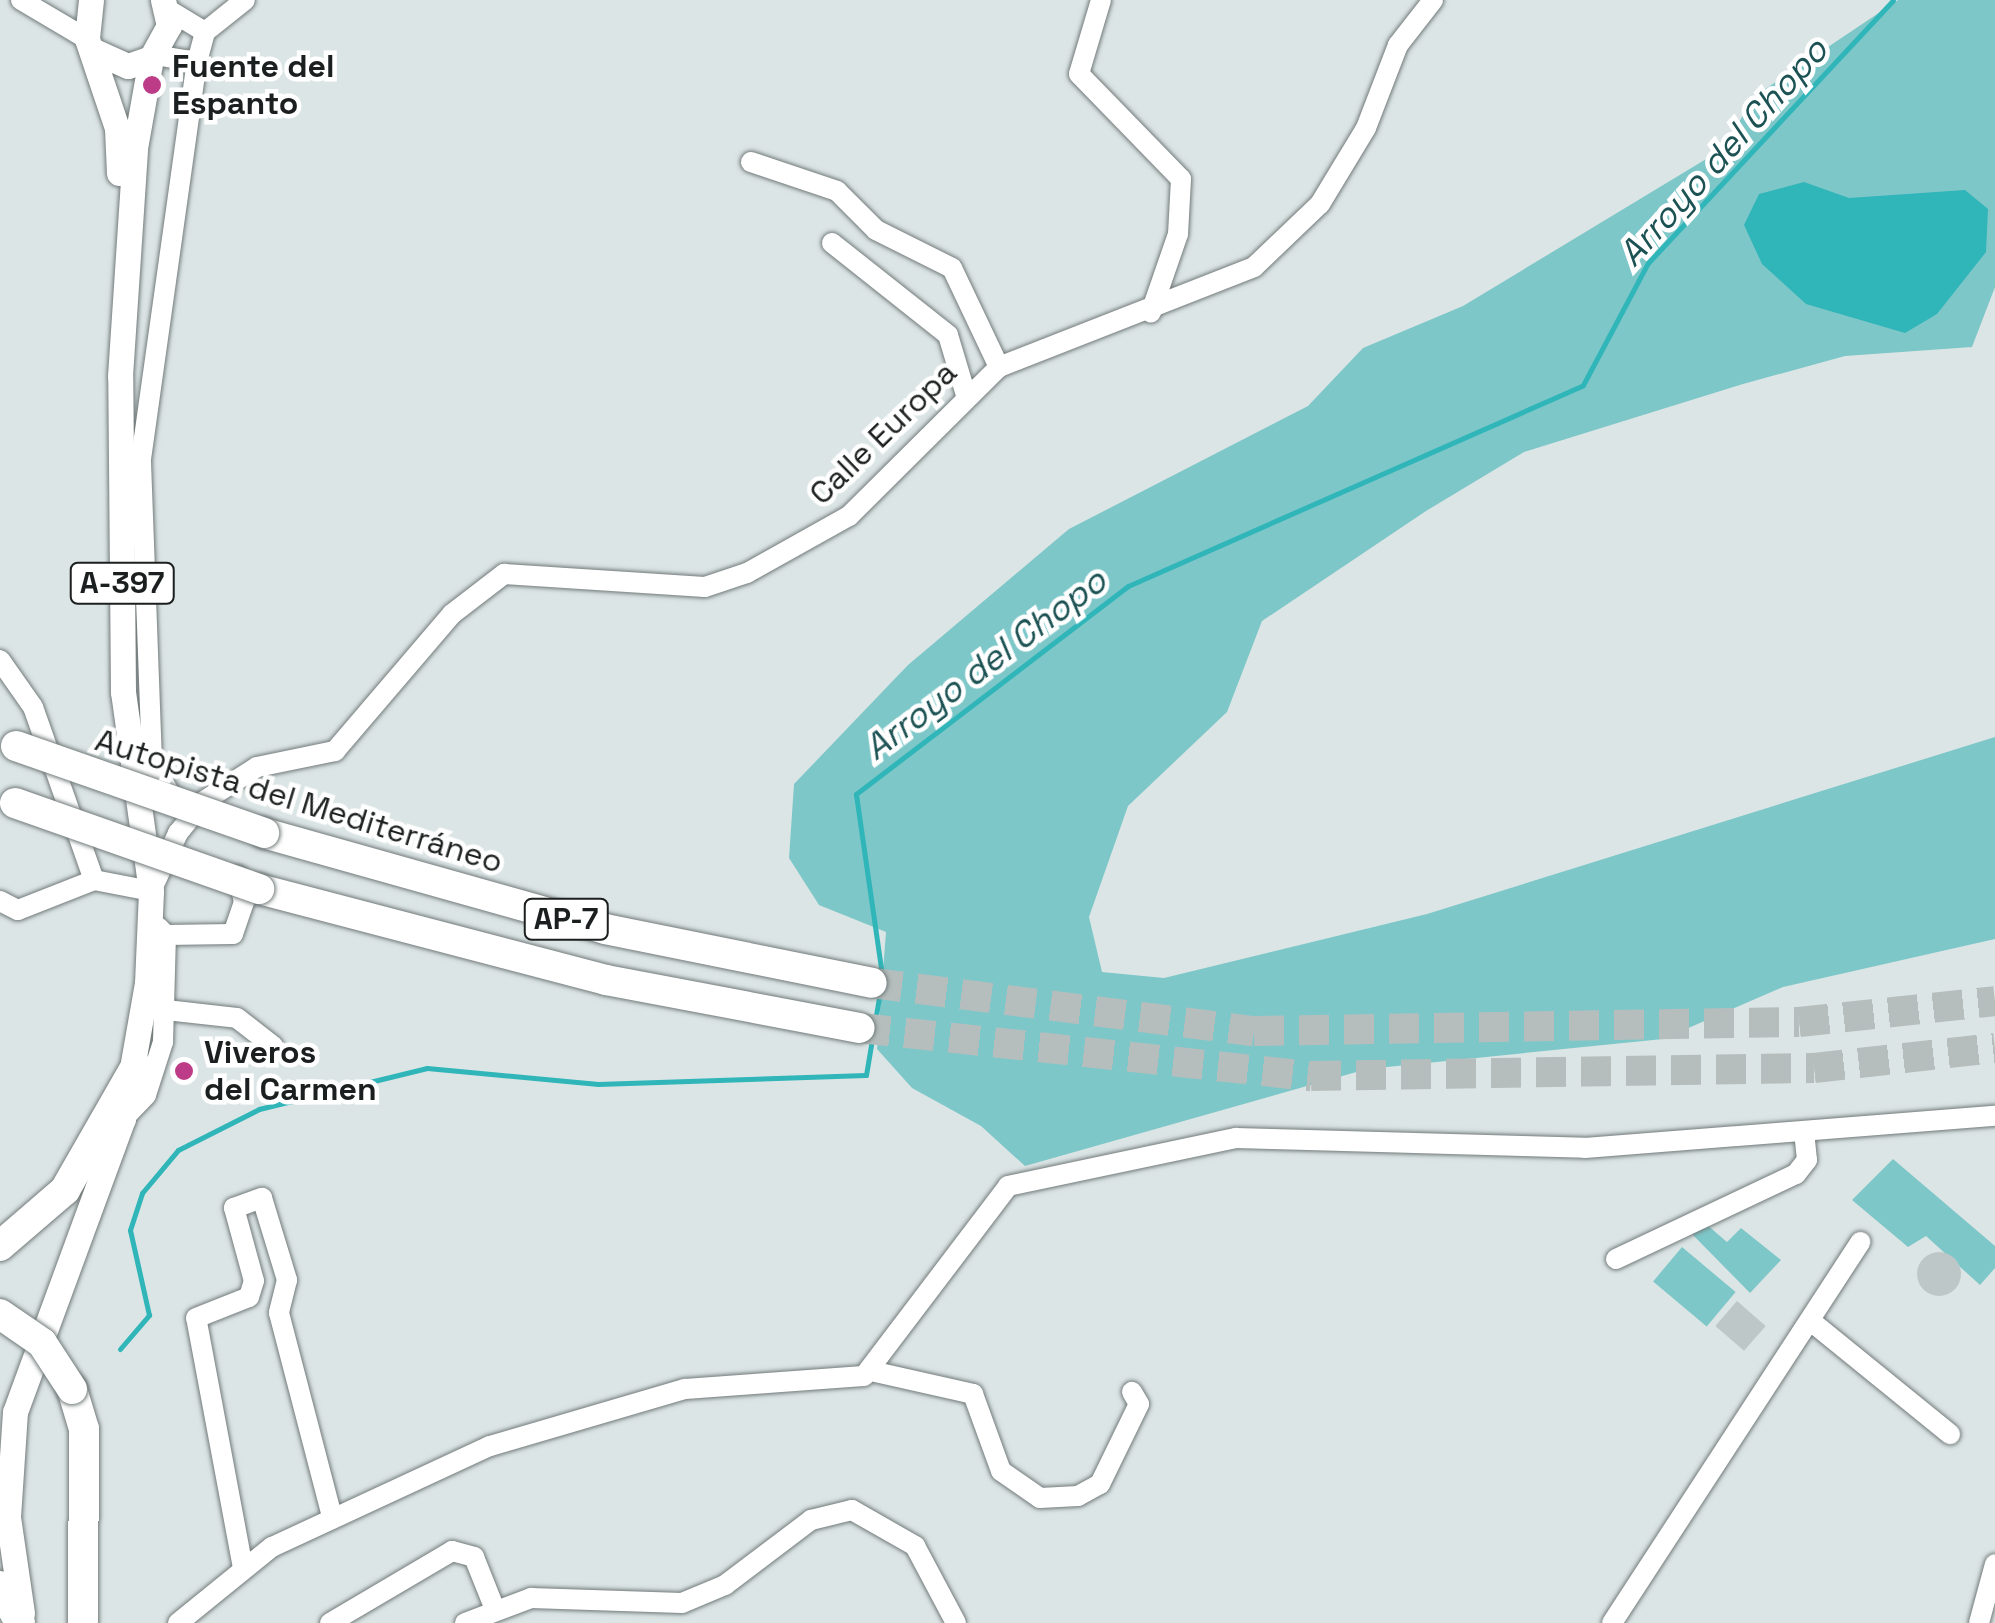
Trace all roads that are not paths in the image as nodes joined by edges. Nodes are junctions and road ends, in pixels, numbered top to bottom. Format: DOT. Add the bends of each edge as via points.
graph roads {
  1 [pos="21,0"];
  2 [pos="90,0"];
  3 [pos="246,0"];
  4 [pos="1101,0"];
  5 [pos="1433,0"];
  6 [pos="165,5"];
  7 [pos="204,32"];
  8 [pos="90,45"];
  9 [pos="153,56"];
  10 [pos="197,62"];
  11 [pos="750,162"];
  12 [pos="832,242"];
  13 [pos="123,272"];
  14 [pos="1151,312"];
  15 [pos="999,367"];
  16 [pos="966,394"];
  17 [pos="0,660"];
  18 [pos="8,743"];
  19 [pos="8,800"];
  20 [pos="188,820"];
  21 [pos="94,880"];
  22 [pos="248,881"];
  23 [pos="152,891"];
  24 [pos="0,901"];
  25 [pos="158,927"];
  26 [pos="872,983"];
  27 [pos="166,1010"];
  28 [pos="860,1028"];
  29 [pos="273,1046"];
  30 [pos="136,1066"];
  31 [pos="1995,1116"];
  32 [pos="123,1119"];
  33 [pos="1804,1132"];
  34 [pos="1860,1242"];
  35 [pos="0,1246"];
  36 [pos="1616,1259"];
  37 [pos="0,1314"];
  38 [pos="1812,1322"];
  39 [pos="872,1371"];
  40 [pos="1132,1392"];
  41 [pos="1950,1434"];
  42 [pos="332,1516"];
  43 [pos="1995,1564"];
  44 [pos="243,1568"];
  45 [pos="0,1589"];
  46 [pos="494,1607"];
  47 [pos="23,1623"];
  48 [pos="83,1623"];
  49 [pos="178,1623"];
  50 [pos="330,1623"];
  51 [pos="464,1623"];
  52 [pos="956,1623"];
  53 [pos="1612,1623"];
  54 [pos="1980,1623"];
  1 -- 8 [label="street"];
  2 -- 8 [label="main road, A-397"];
  3 -- 7 [label="street"];
  4 -- 14 [label="street" via="1079,74 1182,179 1178,234"];
  5 -- 14 [label="street, Calle Europa" via="1398,45 1366,128 1296,232 1254,267"];
  6 -- 7 [label="street"];
  6 -- 9 [label="main road, A-397"];
  7 -- 10 [label="street"];
  8 -- 9 [label="main road" via="128,66"];
  8 -- 13 [label="main road, A-397" via="117,128"];
  9 -- 10 [label="street"];
  9 -- 13 [label="main road, A-397"];
  10 -- 20 [label="street" via="141,460 152,762"];
  11 -- 15 [label="street" via="837,191 876,230 952,268"];
  12 -- 16 [label="street" via="948,335"];
  13 -- 23 [label="main road, A-397" via="124,692"];
  14 -- 15 [label="street, Calle Europa"];
  15 -- 16 [label="street, Calle Europa"];
  16 -- 20 [label="street, Calle Europa" via="849,516 790,553 705,587 504,574 452,614 335,751 256,767"];
  17 -- 21 [label="street" via="33,707"];
  18 -- 26 [label="highway, Autopista del Mediterráneo / AP-7, bridge" via="264,833 604,929"];
  19 -- 22 [label="highway, AP-7, bridge"];
  20 -- 23 [label="street"];
  21 -- 23 [label="street"];
  21 -- 24 [label="street" via="18,910"];
  22 -- 25 [label="street" via="234,934"];
  22 -- 28 [label="highway, AP-7" via="606,980"];
  23 -- 25 [label="main road, A-397"];
  25 -- 27 [label="street"];
  25 -- 30 [label="main road, A-397"];
  27 -- 29 [label="street" via="237,1018"];
  27 -- 32 [label="street" via="146,1094"];
  30 -- 32 [label="main road, A-397"];
  30 -- 35 [label="highway" via="65,1190"];
  31 -- 33 [label="street"];
  32 -- 47 [label="main road, A-397" via="15,1412 8,1516"];
  33 -- 36 [label="street" via="1807,1160 1796,1174"];
  33 -- 39 [label="street" via="1585,1148 1236,1138 1008,1186"];
  34 -- 38 [label="street"];
  37 -- 48 [label="highway, bridge" via="42,1343 72,1389 84,1430"];
  38 -- 41 [label="street"];
  38 -- 53 [label="street"];
  39 -- 40 [label="street" via="973,1394 1001,1471 1025,1492 1090,1492 1120,1455 1139,1402"];
  39 -- 42 [label="street" via="599,1407"];
  42 -- 44 [label="street"];
  42 -- 44 [label="street" via="278,1313 287,1280 262,1198 234,1208 254,1281 250,1296 196,1318"];
  43 -- 54 [label="street"];
  44 -- 49 [label="street"];
  45 -- 47 [label="highway"];
  46 -- 50 [label="street" via="474,1558 452,1550"];
  46 -- 51 [label="street"];
  46 -- 52 [label="street" via="561,1597 682,1603 725,1585 810,1520 852,1510 915,1546"];
}
